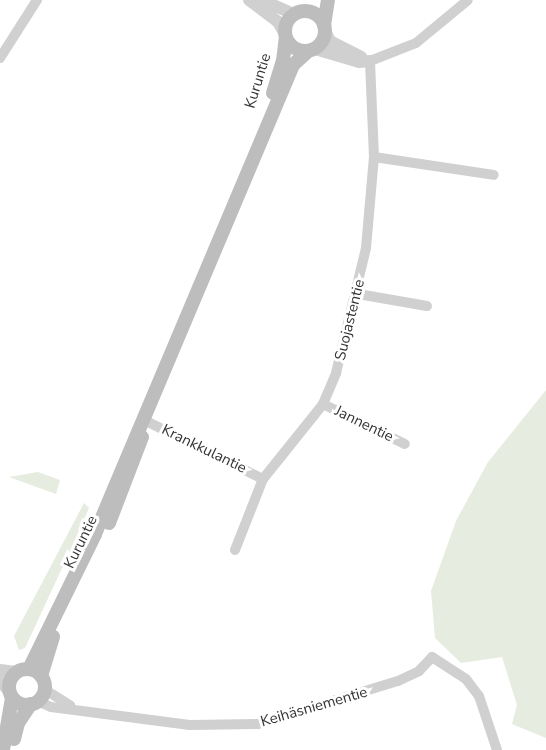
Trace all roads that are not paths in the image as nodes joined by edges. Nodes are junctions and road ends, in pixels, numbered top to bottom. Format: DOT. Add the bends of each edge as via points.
graph roads {
  1 [pos="37,0"];
  2 [pos="249,0"];
  3 [pos="262,0"];
  4 [pos="328,0"];
  5 [pos="468,0"];
  6 [pos="305,8"];
  7 [pos="325,28"];
  8 [pos="285,36"];
  9 [pos="311,50"];
  10 [pos="0,58"];
  11 [pos="370,61"];
  12 [pos="374,157"];
  13 [pos="247,168"];
  14 [pos="494,175"];
  15 [pos="358,294"];
  16 [pos="427,306"];
  17 [pos="323,404"];
  18 [pos="144,420"];
  19 [pos="405,444"];
  20 [pos="263,479"];
  21 [pos="235,550"];
  22 [pos="0,670"];
  23 [pos="33,685"];
  24 [pos="7,690"];
  25 [pos="3,750"];
  26 [pos="11,750"];
  27 [pos="497,750"];
  1 -- 10 [label="street"];
  2 -- 8 [label="street" via="278,22"];
  3 -- 6 [label="street"];
  4 -- 7 [label="main road"];
  5 -- 11 [label="street" via="416,43"];
  6 -- 7 [label="main road" via="318,15"];
  6 -- 8 [label="main road" via="287,23"];
  7 -- 9 [label="main road"];
  7 -- 11 [label="street" via="337,46"];
  8 -- 9 [label="main road" via="294,48"];
  8 -- 13 [label="main road, Kuruntie" via="284,61"];
  9 -- 11 [label="street"];
  9 -- 13 [label="main road, Kuruntie" via="293,65"];
  11 -- 12 [label="street, Suojastentie"];
  12 -- 14 [label="street"];
  12 -- 15 [label="street, Suojastentie"];
  13 -- 18 [label="main road, Kuruntie"];
  15 -- 16 [label="street"];
  15 -- 17 [label="street, Suojastentie"];
  17 -- 19 [label="street, Jannentie"];
  17 -- 20 [label="street, Suojastentie"];
  18 -- 20 [label="street, Krankkulantie"];
  18 -- 23 [label="main road, Kuruntie" via="126,454"];
  20 -- 21 [label="street, Suojastentie"];
  22 -- 23 [label="street"];
  23 -- 24 [label="main road"];
  23 -- 24 [label="main road" via="9,681"];
  23 -- 26 [label="main road, Kuruntie"];
  23 -- 27 [label="street, Keihäsniementie" via="79,709 200,726 258,724 398,681 419,671 432,657 466,679 480,696"];
  24 -- 25 [label="main road"];
}
